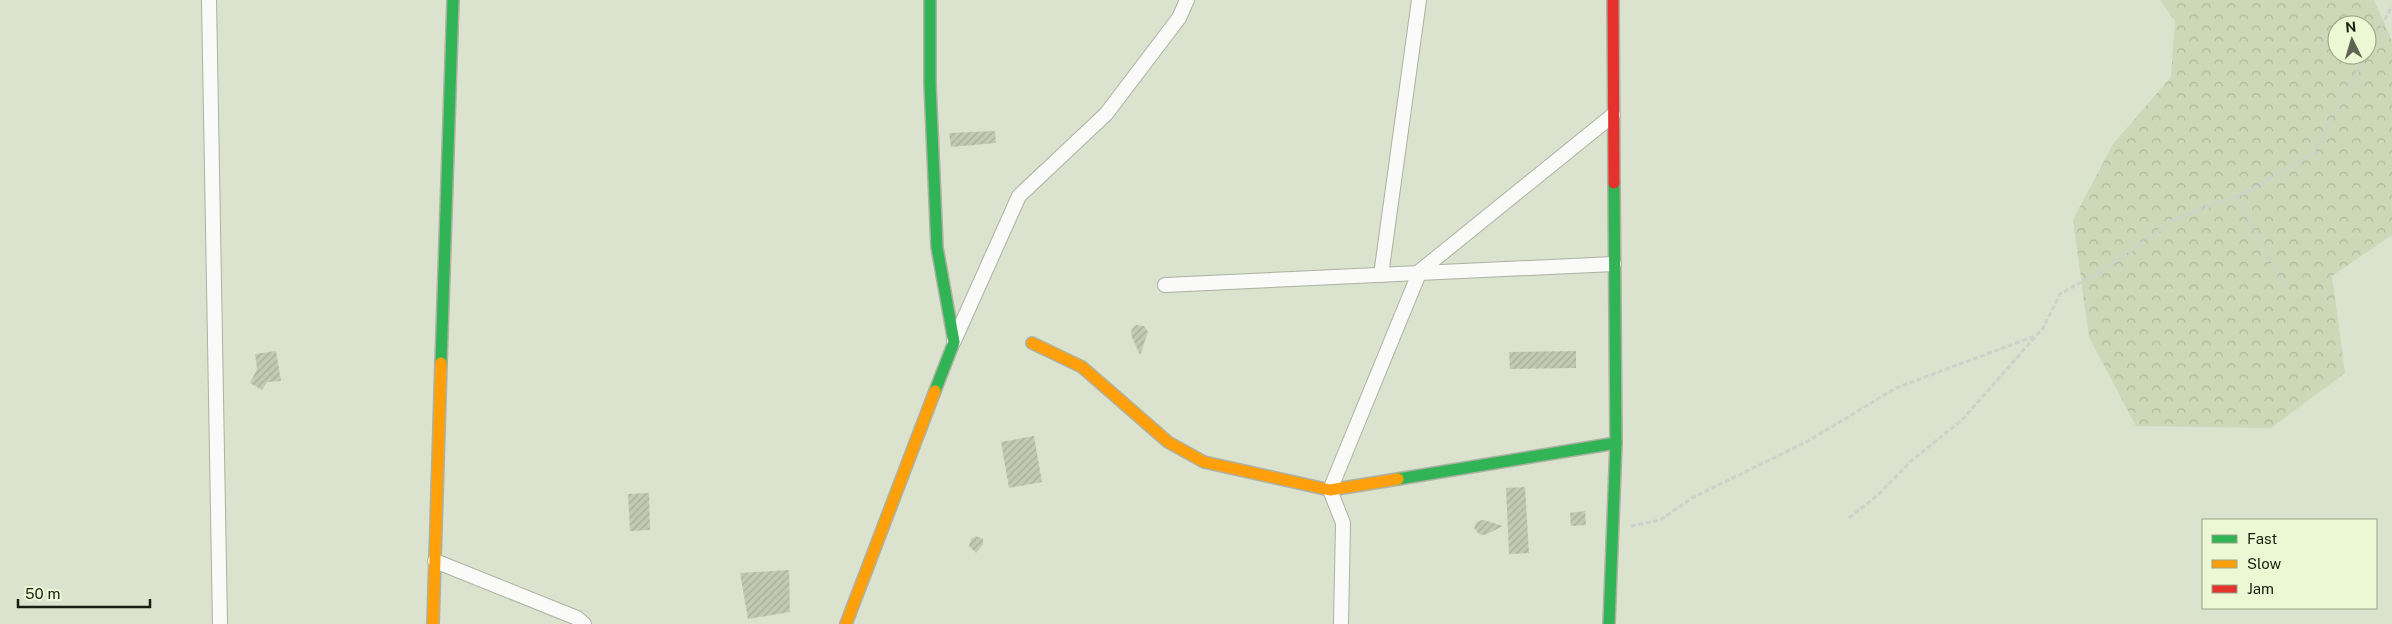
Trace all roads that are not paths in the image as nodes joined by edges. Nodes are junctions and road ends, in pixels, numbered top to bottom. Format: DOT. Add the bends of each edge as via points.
graph roads {
  1 [pos="209,0"];
  2 [pos="453,0"];
  3 [pos="930,0"];
  4 [pos="1187,0"];
  5 [pos="1419,0"];
  6 [pos="1613,0"];
  7 [pos="1613,116"];
  8 [pos="1614,264"];
  9 [pos="1420,271"];
  10 [pos="1380,275"];
  11 [pos="1164,285"];
  12 [pos="954,342"];
  13 [pos="1032,343"];
  14 [pos="1616,443"];
  15 [pos="1330,490"];
  16 [pos="435,561"];
  17 [pos="220,624"];
  18 [pos="433,624"];
  19 [pos="584,624"];
  20 [pos="846,624"];
  21 [pos="1341,624"];
  22 [pos="1609,624"];
  1 -- 17 [label="street"];
  2 -- 16 [label="street"];
  3 -- 12 [label="street" via="937,247"];
  4 -- 12 [label="street" via="1179,18 1106,114 1019,196"];
  5 -- 10 [label="street"];
  6 -- 7 [label="street"];
  7 -- 8 [label="street"];
  7 -- 9 [label="street"];
  8 -- 9 [label="street"];
  8 -- 14 [label="street"];
  9 -- 10 [label="street"];
  9 -- 15 [label="street"];
  10 -- 11 [label="street"];
  12 -- 20 [label="street"];
  13 -- 15 [label="street" via="1082,367 1168,442 1204,462"];
  14 -- 15 [label="street"];
  14 -- 22 [label="street"];
  15 -- 21 [label="street" via="1343,522"];
  16 -- 18 [label="street"];
  16 -- 19 [label="street" via="577,618"];
}
